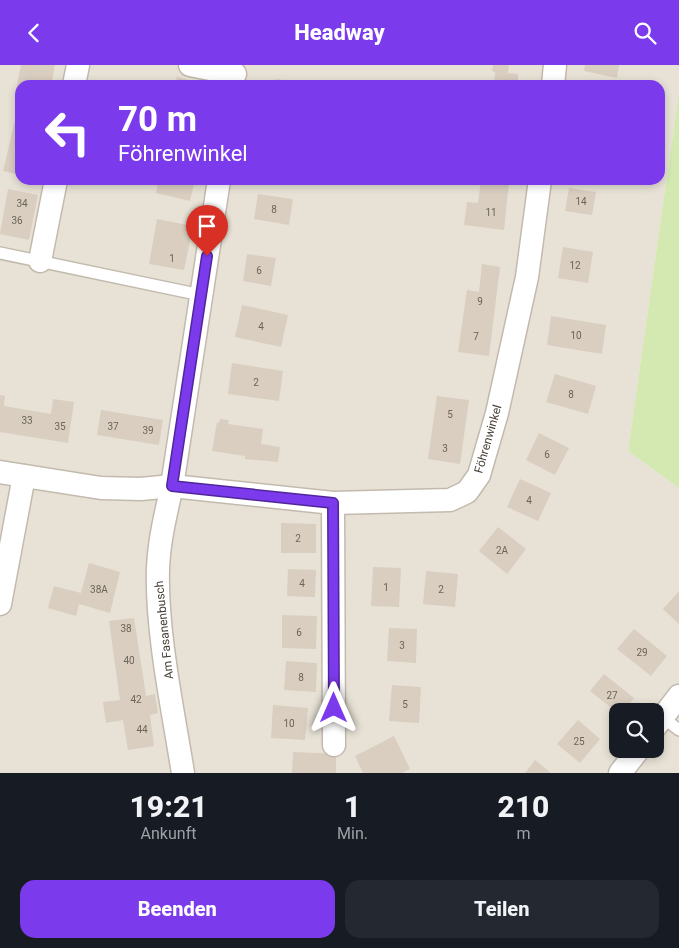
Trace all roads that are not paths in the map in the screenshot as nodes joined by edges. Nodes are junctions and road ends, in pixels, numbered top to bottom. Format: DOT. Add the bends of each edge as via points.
graph roads {
  1 [pos="78,65"];
  2 [pos="190,65"];
  3 [pos="555,65"];
  4 [pos="235,75"];
  5 [pos="75,80"];
  6 [pos="554,80"];
  7 [pos="55,185"];
  8 [pos="218,185"];
  9 [pos="539,185"];
  10 [pos="0,253"];
  11 [pos="40,261"];
  12 [pos="202,295"];
  13 [pos="0,472"];
  14 [pos="24,476"];
  15 [pos="172,486"];
  16 [pos="333,503"];
  17 [pos="0,604"];
  18 [pos="679,696"];
  19 [pos="665,725"];
  20 [pos="334,745"];
  21 [pos="633,758"];
  22 [pos="625,771"];
  23 [pos="183,773"];
  1 -- 5 [label="street"];
  2 -- 4 [label="street"];
  3 -- 6 [label="street"];
  7 -- 11 [label="street"];
  8 -- 12 [label="street, Am Fasanenbusch"];
  9 -- 16 [label="street, Föhrenwinkel" via="527,277 497,413 479,475 467,491 450,500"];
  10 -- 11 [label="lane"];
  11 -- 12 [label="lane"];
  12 -- 15 [label="street, Am Fasanenbusch"];
  13 -- 14 [label="street"];
  14 -- 15 [label="street" via="101,488"];
  14 -- 17 [label="street"];
  15 -- 16 [label="street, Föhrenwinkel"];
  15 -- 23 [label="street, Am Fasanenbusch" via="158,570 161,625"];
  16 -- 20 [label="street"];
  18 -- 19 [label="street"];
  21 -- 22 [label="street"];
}
